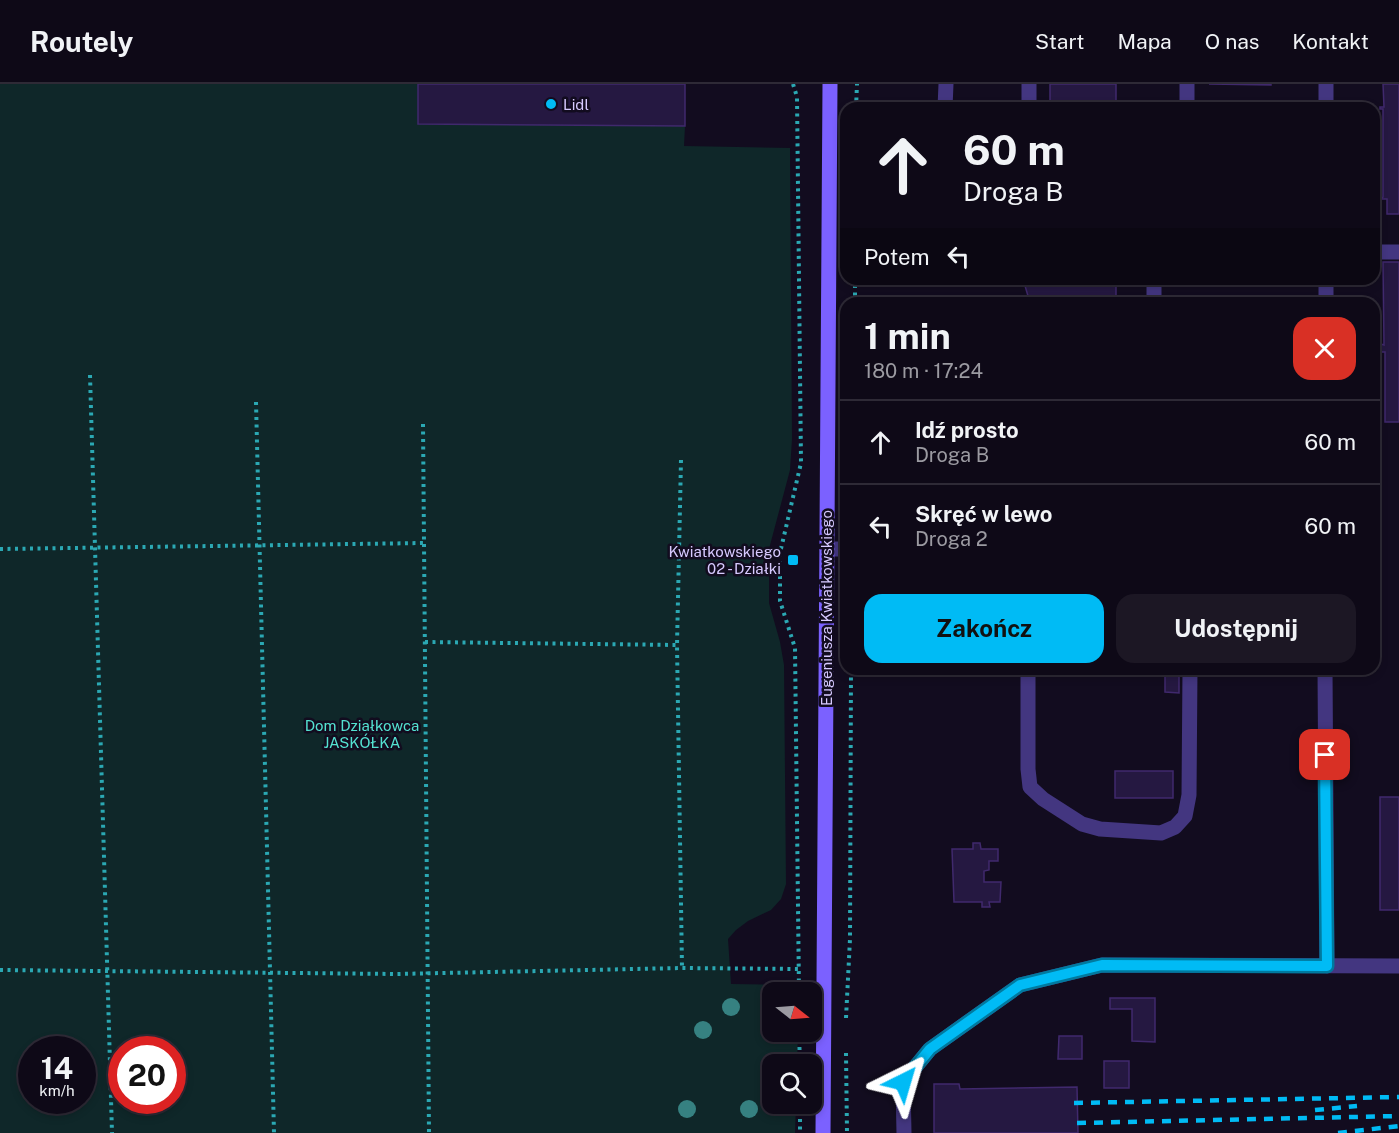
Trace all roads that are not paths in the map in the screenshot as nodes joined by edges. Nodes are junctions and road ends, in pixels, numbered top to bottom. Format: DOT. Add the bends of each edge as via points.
graph roads {
  1 [pos="830,84"];
  2 [pos="946,84"];
  3 [pos="1029,84"];
  4 [pos="1187,84"];
  5 [pos="1326,84"];
  6 [pos="945,102"];
  7 [pos="1029,102"];
  8 [pos="1187,102"];
  9 [pos="1326,102"];
  10 [pos="1380,252"];
  11 [pos="1399,252"];
  12 [pos="827,549"];
  13 [pos="840,549"];
  14 [pos="1028,675"];
  15 [pos="1190,675"];
  16 [pos="1325,675"];
  17 [pos="1327,966"];
  18 [pos="1399,966"];
  19 [pos="823,1133"];
  20 [pos="904,1133"];
  1 -- 12 [label="main road, Eugeniusza Kwiatkowskiego"];
  2 -- 6 [label="lane"];
  3 -- 7 [label="lane"];
  4 -- 8 [label="lane"];
  5 -- 9 [label="lane"];
  10 -- 11 [label="lane"];
  12 -- 13 [label="lane"];
  12 -- 19 [label="main road, Eugeniusza Kwiatkowskiego"];
  14 -- 15 [label="lane" via="1030,787 1043,800 1082,824 1161,833 1185,816 1190,795"];
  16 -- 17 [label="lane"];
  17 -- 18 [label="lane"];
  17 -- 20 [label="lane" via="1102,965 1020,985 930,1049 903,1082"];
}
